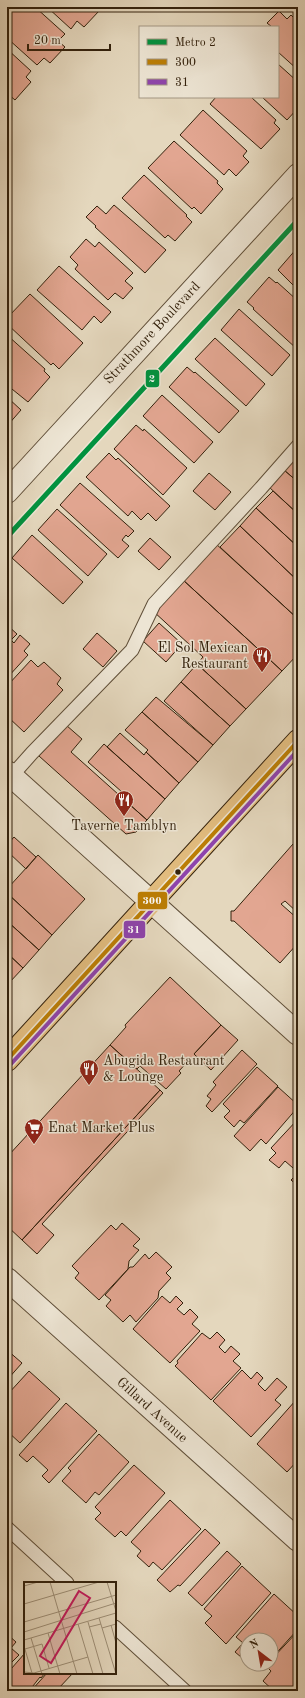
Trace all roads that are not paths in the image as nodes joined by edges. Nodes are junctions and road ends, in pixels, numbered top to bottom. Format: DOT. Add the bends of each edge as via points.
graph roads {
  1 [pos="298,175"];
  2 [pos="298,446"];
  3 [pos="7,492"];
  4 [pos="298,741"];
  5 [pos="9,776"];
  6 [pos="151,902"];
  7 [pos="298,1034"];
  8 [pos="7,1060"];
  9 [pos="7,1279"];
  10 [pos="7,1528"];
  11 [pos="298,1540"];
  12 [pos="66,1582"];
  13 [pos="116,1628"];
  14 [pos="185,1691"];
  1 -- 3 [label="street, Strathmore Boulevard"];
  2 -- 5 [label="lane" via="154,604 132,650"];
  4 -- 6 [label="main road"];
  5 -- 6 [label="street"];
  6 -- 7 [label="street"];
  6 -- 8 [label="main road"];
  9 -- 11 [label="street, Gillard Avenue"];
  10 -- 12 [label="lane"];
  13 -- 14 [label="lane"];
}
